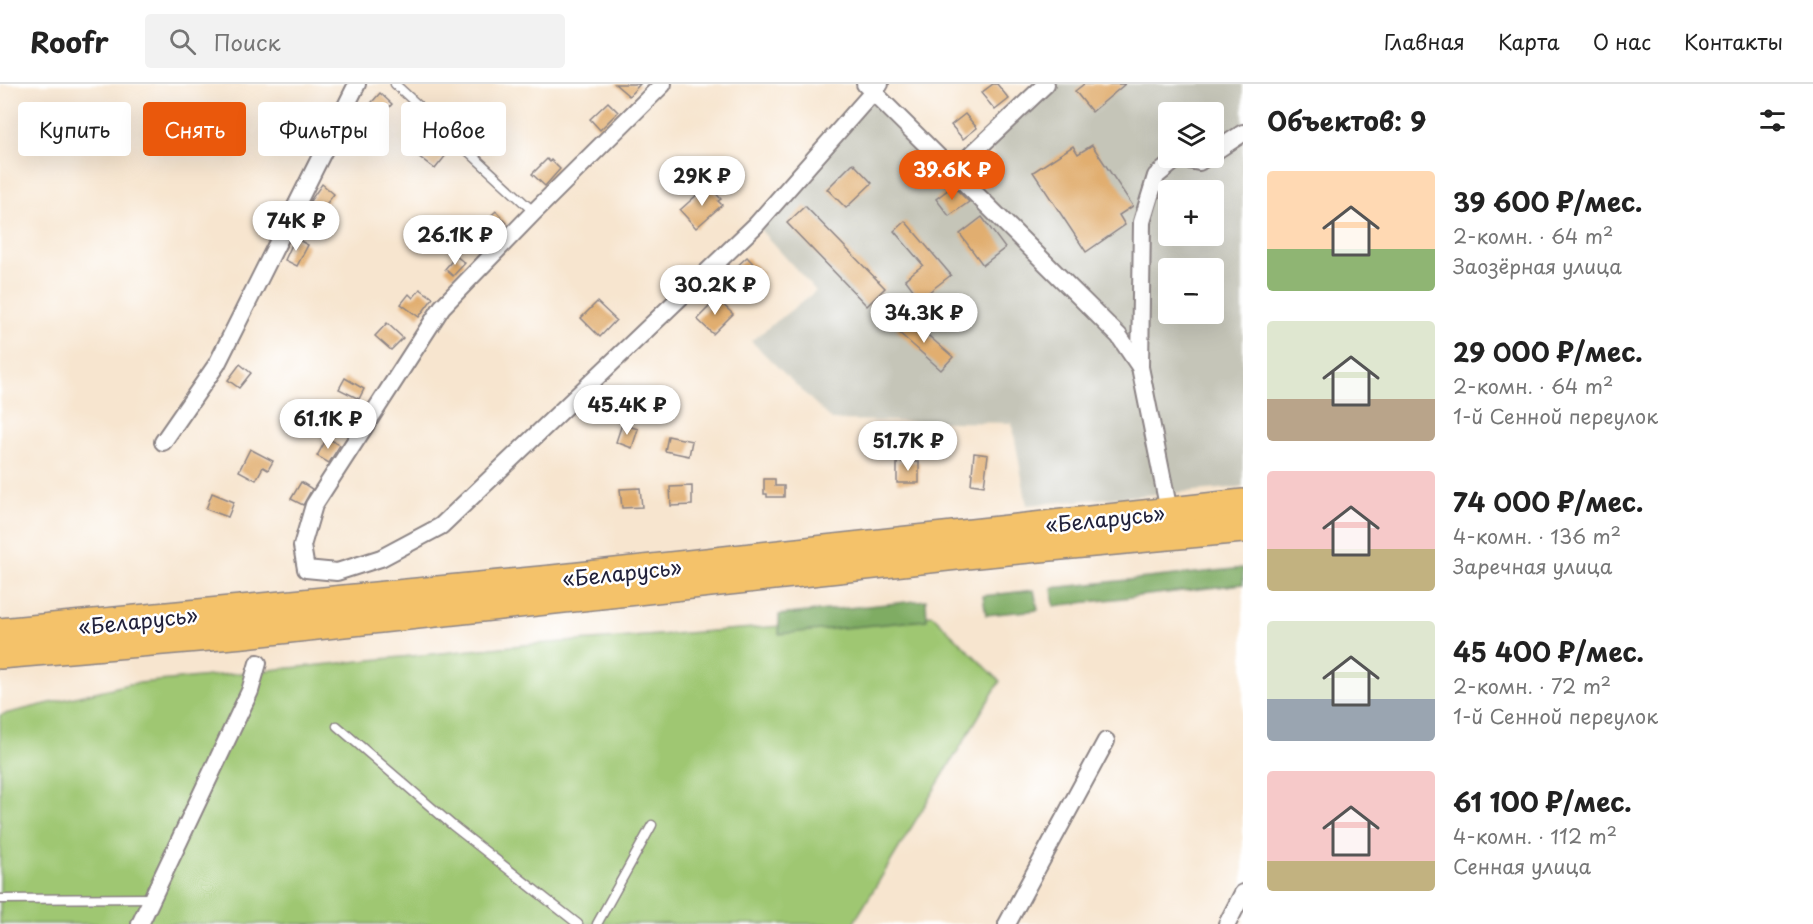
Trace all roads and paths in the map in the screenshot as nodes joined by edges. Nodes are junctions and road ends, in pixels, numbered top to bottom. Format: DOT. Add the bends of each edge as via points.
graph roads {
  1 [pos="357,84"];
  2 [pos="395,84"];
  3 [pos="663,84"];
  4 [pos="1046,84"];
  5 [pos="873,87"];
  6 [pos="1243,133"];
  7 [pos="1224,145"];
  8 [pos="1166,168"];
  9 [pos="954,171"];
  10 [pos="534,212"];
  11 [pos="1140,368"];
  12 [pos="163,442"];
  13 [pos="1243,503"];
  14 [pos="1169,511"];
  15 [pos="1243,529"];
  16 [pos="0,632"];
  17 [pos="0,655"];
  18 [pos="258,663"];
  19 [pos="337,726"];
  20 [pos="1106,741"];
  21 [pos="652,825"];
  22 [pos="1243,893"];
  23 [pos="152,898"];
  24 [pos="0,899"];
  25 [pos="140,924"];
  26 [pos="578,924"];
  27 [pos="597,924"];
  28 [pos="1007,924"];
  29 [pos="1227,924"];
  1 -- 12 [label="street" via="218,364"];
  2 -- 10 [label="lane"];
  3 -- 10 [label="street"];
  4 -- 9 [label="street"];
  5 -- 9 [label="street"];
  5 -- 10 [label="street" via="756,225 441,526 381,558 337,572 306,569 302,546 314,506 442,307"];
  6 -- 7 [label="street"];
  8 -- 11 [label="street" via="1156,176 1142,222"];
  9 -- 11 [label="street" via="1119,336"];
  11 -- 14 [label="street"];
  13 -- 14 [label="highway, «Беларусь»"];
  14 -- 16 [label="highway, «Беларусь»" via="552,579"];
  15 -- 17 [label="highway, «Беларусь»" via="966,555 244,634"];
  18 -- 23 [label="street" via="250,691"];
  19 -- 26 [label="lane" via="452,825"];
  20 -- 28 [label="street"];
  21 -- 27 [label="lane"];
  22 -- 29 [label="street"];
  23 -- 24 [label="lane"];
  23 -- 25 [label="street"];
}
